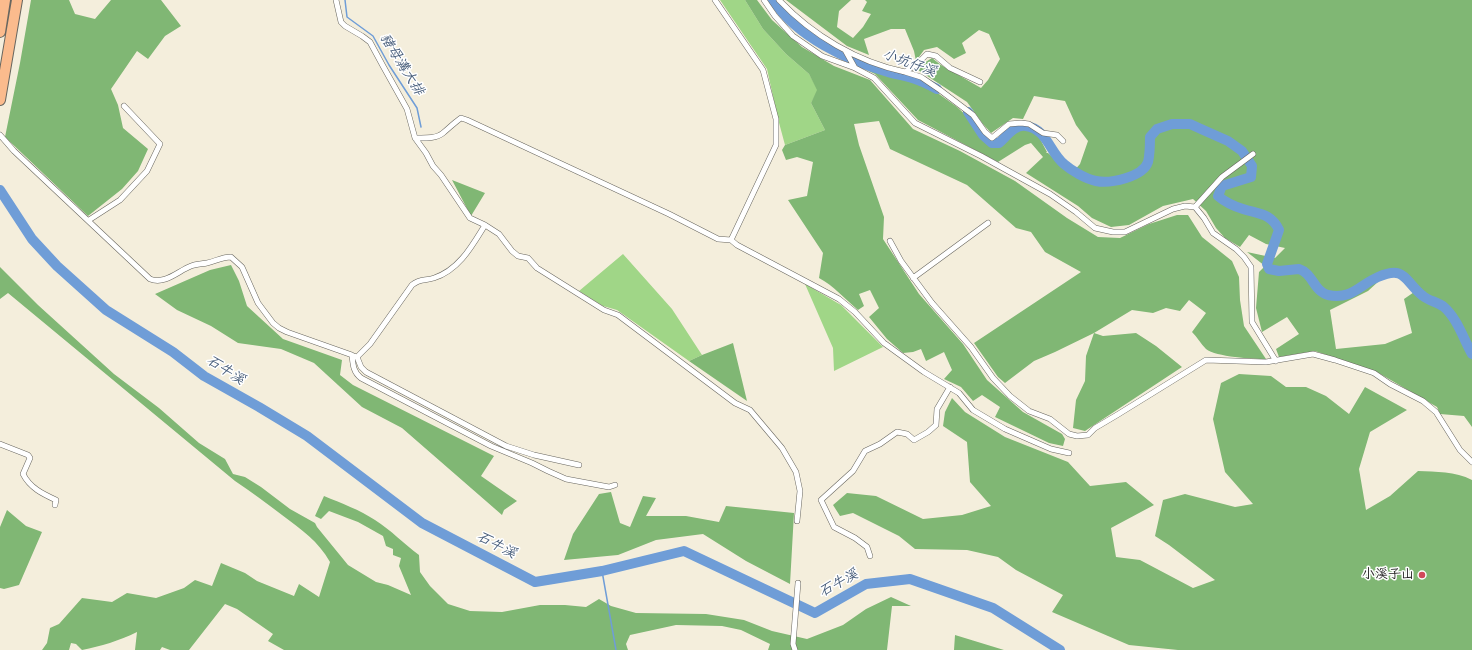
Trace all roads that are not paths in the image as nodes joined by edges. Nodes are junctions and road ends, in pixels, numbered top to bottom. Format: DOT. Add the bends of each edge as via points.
graph roads {
  1 [pos="6,0"];
  2 [pos="16,0"];
  3 [pos="336,0"];
  4 [pos="715,0"];
  5 [pos="764,0"];
  6 [pos="779,0"];
  7 [pos="0,32"];
  8 [pos="845,50"];
  9 [pos="855,68"];
  10 [pos="904,72"];
  11 [pos="980,82"];
  12 [pos="0,100"];
  13 [pos="124,106"];
  14 [pos="0,135"];
  15 [pos="415,138"];
  16 [pos="1063,141"];
  17 [pos="1251,155"];
  18 [pos="1195,207"];
  19 [pos="89,220"];
  20 [pos="988,223"];
  21 [pos="485,225"];
  22 [pos="731,240"];
  23 [pos="890,241"];
  24 [pos="913,278"];
  25 [pos="355,356"];
  26 [pos="1276,361"];
  27 [pos="950,387"];
  28 [pos="0,444"];
  29 [pos="1069,453"];
  30 [pos="1472,462"];
  31 [pos="579,464"];
  32 [pos="615,485"];
  33 [pos="55,505"];
  34 [pos="797,521"];
  35 [pos="870,556"];
  36 [pos="798,583"];
  37 [pos="795,650"];
  1 -- 7 [label="highway"];
  2 -- 12 [label="highway"];
  3 -- 15 [label="street" via="341,22 370,42 407,109"];
  4 -- 22 [label="street" via="763,70 776,119 776,145"];
  5 -- 9 [label="street" via="793,36 822,56"];
  6 -- 8 [label="street" via="801,22"];
  8 -- 9 [label="street"];
  8 -- 10 [label="street" via="887,68"];
  9 -- 18 [label="street" via="874,78 915,123 1050,194 1095,228 1125,232 1173,209"];
  10 -- 11 [label="street" via="927,54 936,56 950,68"];
  10 -- 16 [label="street" via="921,77 940,90 973,115 992,138 1009,124 1021,123 1030,124 1043,133 1057,135"];
  13 -- 19 [label="street" via="160,144 147,171 120,200"];
  14 -- 19 [label="street"];
  15 -- 21 [label="street" via="470,218"];
  15 -- 22 [label="street" via="429,138 442,134 461,118 718,239"];
  17 -- 18 [label="street" via="1222,177"];
  18 -- 26 [label="street" via="1213,233 1236,249 1251,267 1252,322"];
  19 -- 25 [label="street" via="150,279 156,281 191,266 231,257 242,267 258,303 279,328"];
  20 -- 24 [label="street"];
  21 -- 25 [label="street" via="450,271 434,278 417,280 370,344"];
  21 -- 34 [label="street" via="499,234 518,256 528,258 537,268 604,310 618,314 735,403 750,410 782,448 796,472 800,490"];
  22 -- 27 [label="street" via="839,299 884,343"];
  23 -- 24 [label="street" via="900,261"];
  24 -- 26 [label="street" via="1010,396 1029,411 1050,419 1069,434 1077,436 1088,435 1095,428 1206,360"];
  25 -- 31 [label="street" via="366,372 506,446 534,455"];
  25 -- 32 [label="street" via="354,369 361,378 491,446 566,479 609,487"];
  26 -- 30 [label="street" via="1313,354 1374,373 1423,401 1436,412 1460,450"];
  27 -- 29 [label="street" via="959,392 973,410 1005,429 1051,450"];
  27 -- 35 [label="street" via="937,409 936,425 914,440 907,434 897,432 865,451 852,471 821,500 834,527 867,547"];
  28 -- 33 [label="street" via="28,455 30,458 23,474 26,480 36,490 56,500"];
  36 -- 37 [label="street" via="793,644"];
}
